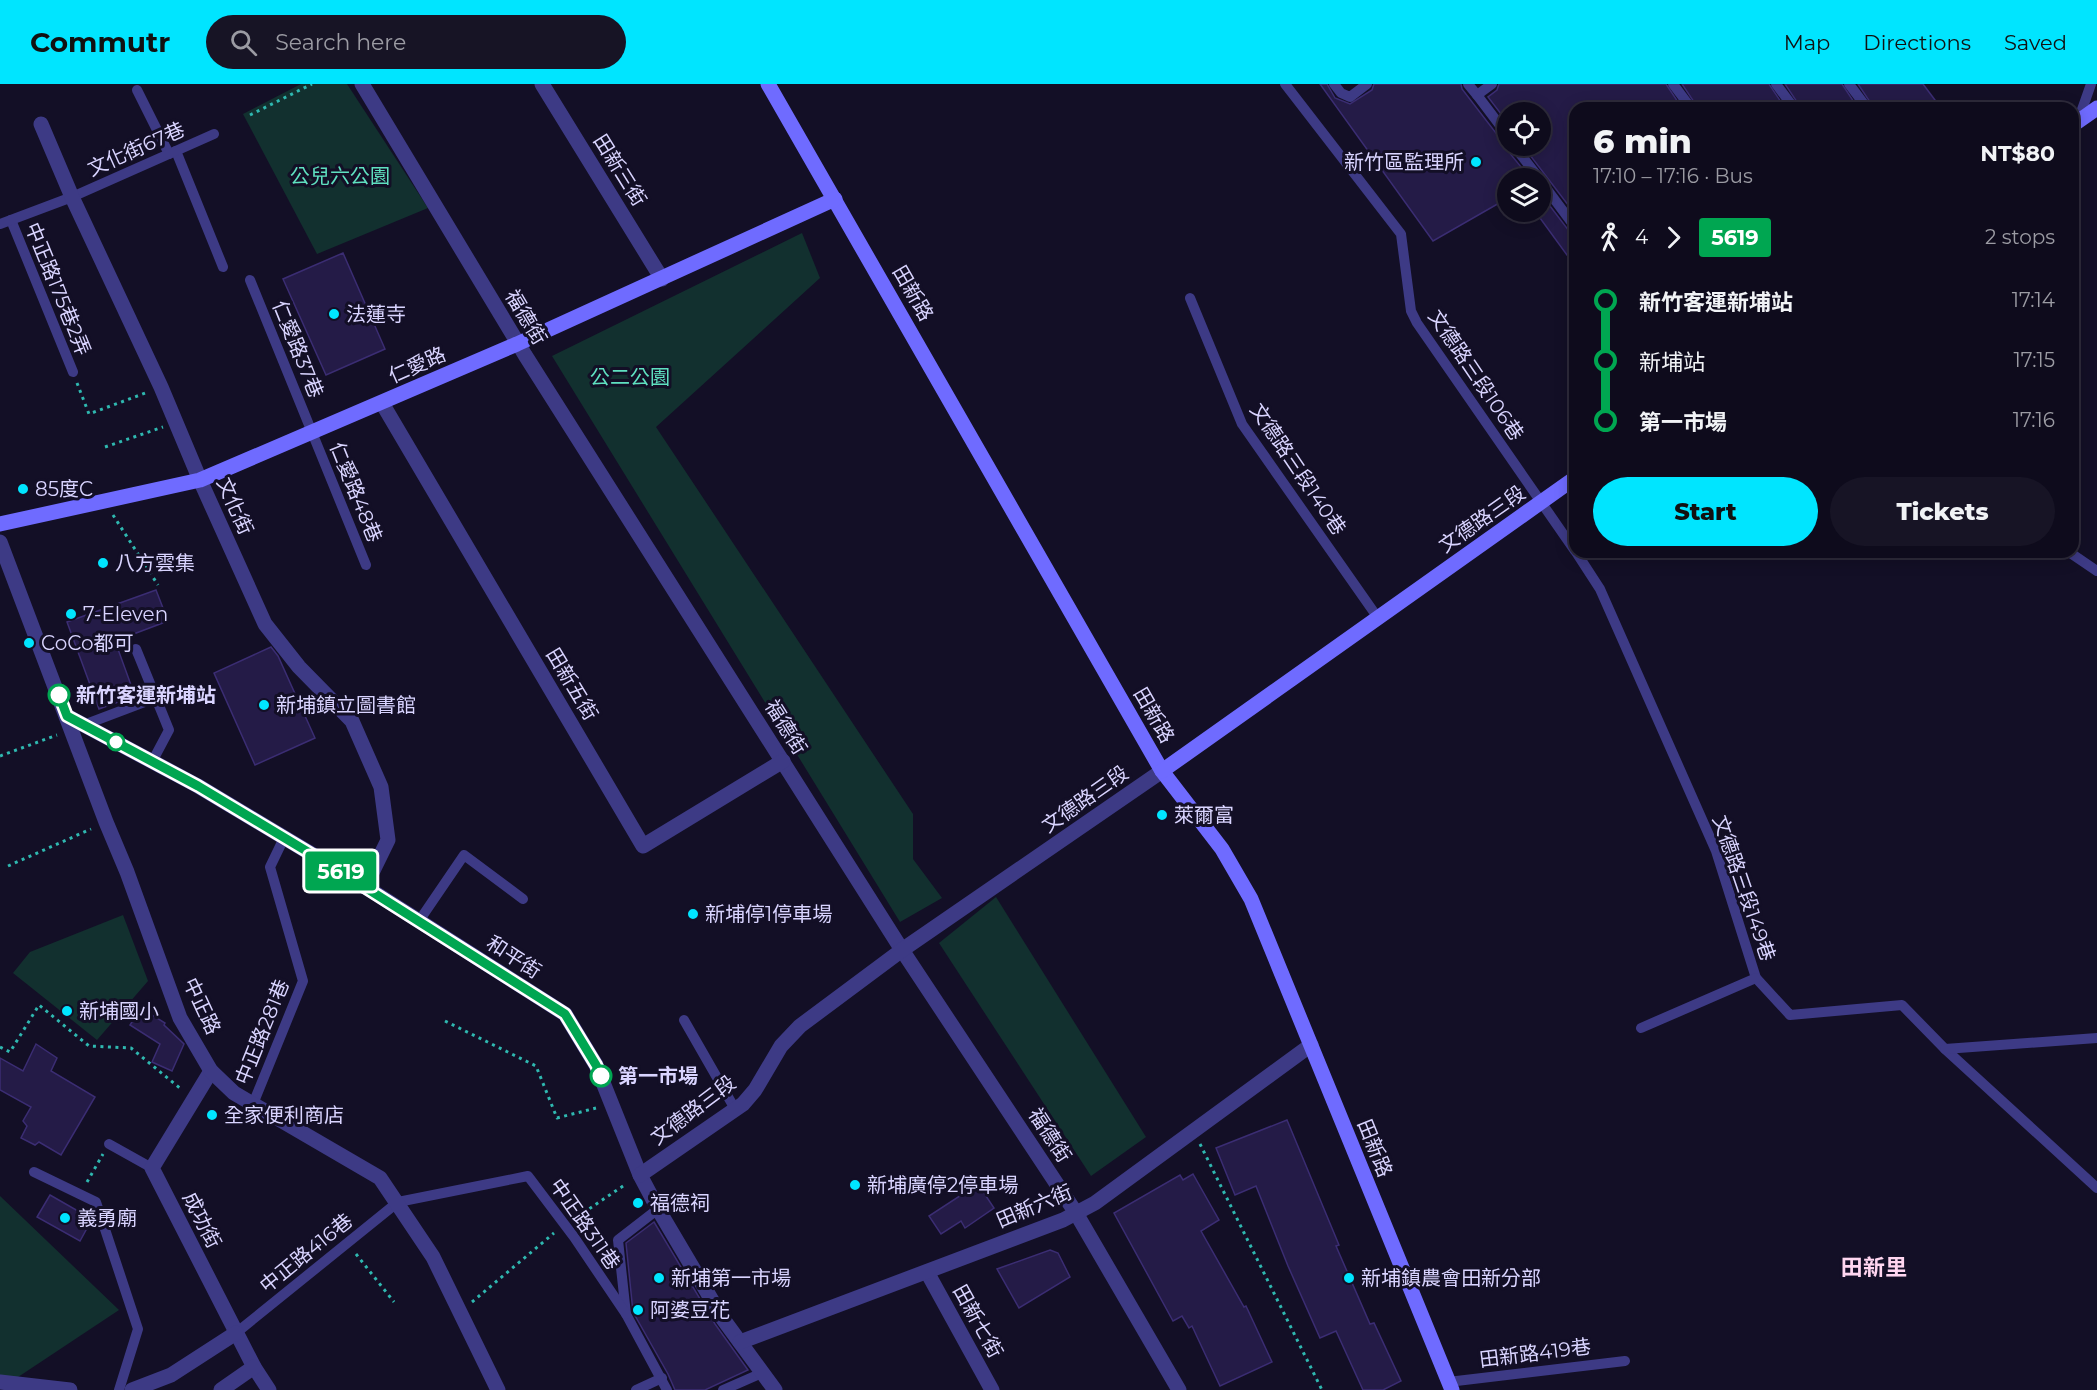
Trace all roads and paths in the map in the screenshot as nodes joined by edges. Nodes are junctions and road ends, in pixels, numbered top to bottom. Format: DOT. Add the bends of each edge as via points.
graph roads {
  1 [pos="312,84"];
  2 [pos="363,84"];
  3 [pos="542,84"];
  4 [pos="768,84"];
  5 [pos="1285,84"];
  6 [pos="1334,84"];
  7 [pos="1367,84"];
  8 [pos="1468,84"];
  9 [pos="1492,84"];
  10 [pos="1673,84"];
  11 [pos="1776,84"];
  12 [pos="1849,84"];
  13 [pos="2091,84"];
  14 [pos="137,90"];
  15 [pos="1477,96"];
  16 [pos="1686,102"];
  17 [pos="1790,102"];
  18 [pos="1862,102"];
  19 [pos="2097,108"];
  20 [pos="2079,113"];
  21 [pos="250,115"];
  22 [pos="2079,120"];
  23 [pos="1497,122"];
  24 [pos="41,124"];
  25 [pos="214,134"];
  26 [pos="173,152"];
  27 [pos="1522,156"];
  28 [pos="1531,168"];
  29 [pos="1551,194"];
  30 [pos="72,197"];
  31 [pos="835,199"];
  32 [pos="1569,218"];
  33 [pos="5,222"];
  34 [pos="223,267"];
  35 [pos="662,279"];
  36 [pos="250,280"];
  37 [pos="1190,298"];
  38 [pos="518,344"];
  39 [pos="73,372"];
  40 [pos="161,387"];
  41 [pos="382,403"];
  42 [pos="176,423"];
  43 [pos="313,432"];
  44 [pos="105,447"];
  45 [pos="200,480"];
  46 [pos="1569,482"];
  47 [pos="104,501"];
  48 [pos="1542,502"];
  49 [pos="0,524"];
  50 [pos="0,542"];
  51 [pos="1569,542"];
  52 [pos="1580,558"];
  53 [pos="2078,558"];
  54 [pos="366,565"];
  55 [pos="2097,571"];
  56 [pos="158,585"];
  57 [pos="1378,618"];
  58 [pos="136,649"];
  59 [pos="155,698"];
  60 [pos="75,723"];
  61 [pos="0,756"];
  62 [pos="783,761"];
  63 [pos="152,762"];
  64 [pos="1162,771"];
  65 [pos="106,822"];
  66 [pos="284,838"];
  67 [pos="8,866"];
  68 [pos="365,887"];
  69 [pos="523,899"];
  70 [pos="419,921"];
  71 [pos="902,950"];
  72 [pos="1756,978"];
  73 [pos="684,1020"];
  74 [pos="445,1021"];
  75 [pos="1641,1028"];
  76 [pos="2097,1038"];
  77 [pos="1311,1045"];
  78 [pos="0,1047"];
  79 [pos="1945,1049"];
  80 [pos="212,1071"];
  81 [pos="194,1100"];
  82 [pos="253,1104"];
  83 [pos="612,1104"];
  84 [pos="735,1110"];
  85 [pos="1193,1131"];
  86 [pos="109,1144"];
  87 [pos="152,1168"];
  88 [pos="34,1172"];
  89 [pos="640,1175"];
  90 [pos="2097,1188"];
  91 [pos="80,1194"];
  92 [pos="398,1202"];
  93 [pos="658,1209"];
  94 [pos="1076,1213"];
  95 [pos="565,1225"];
  96 [pos="347,1244"];
  97 [pos="927,1272"];
  98 [pos="394,1302"];
  99 [pos="461,1311"];
  100 [pos="626,1314"];
  101 [pos="236,1333"];
  102 [pos="740,1342"];
  103 [pos="1625,1361"];
  104 [pos="254,1367"];
  105 [pos="762,1373"];
  106 [pos="662,1378"];
  107 [pos="0,1382"];
  108 [pos="1450,1386"];
  109 [pos="70,1390"];
  110 [pos="119,1390"];
  111 [pos="132,1390"];
  112 [pos="221,1390"];
  113 [pos="269,1390"];
  114 [pos="498,1390"];
  115 [pos="636,1390"];
  116 [pos="667,1390"];
  117 [pos="723,1390"];
  118 [pos="775,1390"];
  119 [pos="992,1390"];
  120 [pos="1179,1390"];
  121 [pos="1322,1390"];
  1 -- 21 [label="path"];
  2 -- 38 [label="street, 福德街"];
  3 -- 35 [label="street, 田新三街"];
  4 -- 31 [label="main road, 田新路"];
  5 -- 48 [label="lane, 文德路三段106巷" via="1401,234 1417,324"];
  6 -- 7 [label="lane" via="1350,97"];
  8 -- 15 [label="lane"];
  9 -- 15 [label="lane"];
  10 -- 16 [label="lane"];
  11 -- 17 [label="lane"];
  12 -- 18 [label="lane"];
  13 -- 20 [label="lane"];
  14 -- 26 [label="lane"];
  15 -- 23 [label="lane"];
  19 -- 22 [label="main road"];
  24 -- 30 [label="street, 文化街"];
  25 -- 26 [label="lane, 文化街67巷"];
  26 -- 30 [label="lane, 文化街67巷"];
  26 -- 34 [label="lane"];
  27 -- 28 [label="lane"];
  29 -- 32 [label="lane"];
  30 -- 33 [label="lane, 文化街67巷"];
  30 -- 40 [label="street, 文化街"];
  31 -- 35 [label="main road, 仁愛路"];
  31 -- 64 [label="main road, 田新路"];
  33 -- 39 [label="lane, 中正路175巷2弄"];
  35 -- 38 [label="main road, 仁愛路"];
  36 -- 43 [label="lane, 仁愛路37巷"];
  37 -- 57 [label="lane, 文德路三段140巷" via="1242,424"];
  38 -- 41 [label="main road, 仁愛路"];
  38 -- 62 [label="street, 福德街"];
  39 -- 40 [label="path" via="89,414"];
  40 -- 42 [label="street, 文化街"];
  41 -- 43 [label="main road, 仁愛路"];
  41 -- 62 [label="street, 田新五街" via="643,846"];
  42 -- 44 [label="path"];
  42 -- 45 [label="street, 文化街"];
  43 -- 45 [label="main road, 仁愛路"];
  43 -- 54 [label="lane, 仁愛路48巷"];
  45 -- 47 [label="main road, 仁愛路"];
  45 -- 68 [label="street, 文化街" via="265,624 299,668 352,721 381,787 388,840"];
  46 -- 48 [label="main road, 文德路三段"];
  47 -- 49 [label="main road, 仁愛路"];
  47 -- 56 [label="path"];
  48 -- 51 [label="lane, 文德路三段149巷"];
  48 -- 57 [label="main road, 文德路三段"];
  50 -- 60 [label="street, 中正路"];
  52 -- 72 [label="lane, 文德路三段149巷" via="1600,589 1716,851"];
  53 -- 55 [label="lane"];
  57 -- 64 [label="main road, 文德路三段"];
  58 -- 59 [label="lane"];
  59 -- 60 [label="lane"];
  59 -- 63 [label="lane" via="169,730"];
  60 -- 61 [label="path"];
  60 -- 63 [label="street, 和平街"];
  60 -- 65 [label="street, 中正路"];
  62 -- 71 [label="street, 福德街"];
  63 -- 66 [label="street, 和平街"];
  64 -- 71 [label="street, 文德路三段"];
  64 -- 77 [label="main road, 田新路" via="1222,849 1251,899"];
  65 -- 67 [label="path"];
  65 -- 80 [label="street, 中正路" via="180,1018"];
  66 -- 68 [label="street, 和平街"];
  66 -- 82 [label="lane, 中正路281巷" via="270,867 303,981"];
  68 -- 70 [label="street, 和平街"];
  69 -- 70 [label="lane" via="464,855"];
  70 -- 83 [label="street, 和平街" via="565,1014 596,1065"];
  71 -- 84 [label="street, 文德路三段" via="800,1026"];
  71 -- 94 [label="street, 福德街"];
  72 -- 75 [label="lane"];
  72 -- 79 [label="lane, 文德路三段149巷" via="1790,1015 1902,1005"];
  73 -- 84 [label="lane"];
  74 -- 83 [label="path" via="536,1066 557,1118"];
  76 -- 79 [label="lane"];
  77 -- 85 [label="street, 田新六街"];
  77 -- 108 [label="main road, 田新路"];
  78 -- 81 [label="path" via="10,1052 39,1005 89,1046 131,1048"];
  79 -- 90 [label="lane, 文德路三段149巷"];
  80 -- 81 [label="street"];
  80 -- 82 [label="street, 中正路" via="234,1093"];
  81 -- 87 [label="street"];
  82 -- 92 [label="street, 中正路" via="380,1178"];
  83 -- 89 [label="street, 和平街"];
  84 -- 89 [label="street, 文德路三段"];
  85 -- 94 [label="street, 田新六街"];
  85 -- 121 [label="path"];
  86 -- 87 [label="lane"];
  86 -- 91 [label="path"];
  87 -- 101 [label="street, 成功街"];
  88 -- 91 [label="lane"];
  89 -- 93 [label="street, 和平街"];
  89 -- 95 [label="path"];
  91 -- 110 [label="lane" via="96,1202 138,1329"];
  92 -- 95 [label="lane, 中正路311巷" via="528,1176"];
  92 -- 96 [label="lane, 中正路416巷"];
  92 -- 99 [label="street, 中正路"];
  93 -- 100 [label="lane" via="618,1240"];
  93 -- 102 [label="street, 和平街"];
  94 -- 97 [label="street, 田新六街"];
  94 -- 120 [label="street, 福德街"];
  95 -- 99 [label="path"];
  95 -- 100 [label="lane, 中正路311巷"];
  96 -- 98 [label="path"];
  96 -- 101 [label="lane, 中正路416巷"];
  97 -- 102 [label="street, 田新六街"];
  97 -- 119 [label="street, 田新七街"];
  99 -- 114 [label="street, 中正路"];
  100 -- 106 [label="lane"];
  101 -- 104 [label="street, 成功街"];
  101 -- 111 [label="street" via="171,1375"];
  102 -- 105 [label="street, 和平街"];
  103 -- 108 [label="lane, 田新路419巷"];
  104 -- 112 [label="street"];
  104 -- 113 [label="street, 成功街"];
  105 -- 117 [label="lane"];
  105 -- 118 [label="street, 和平街"];
  106 -- 115 [label="lane"];
  106 -- 116 [label="lane"];
  107 -- 109 [label="street"];
}
